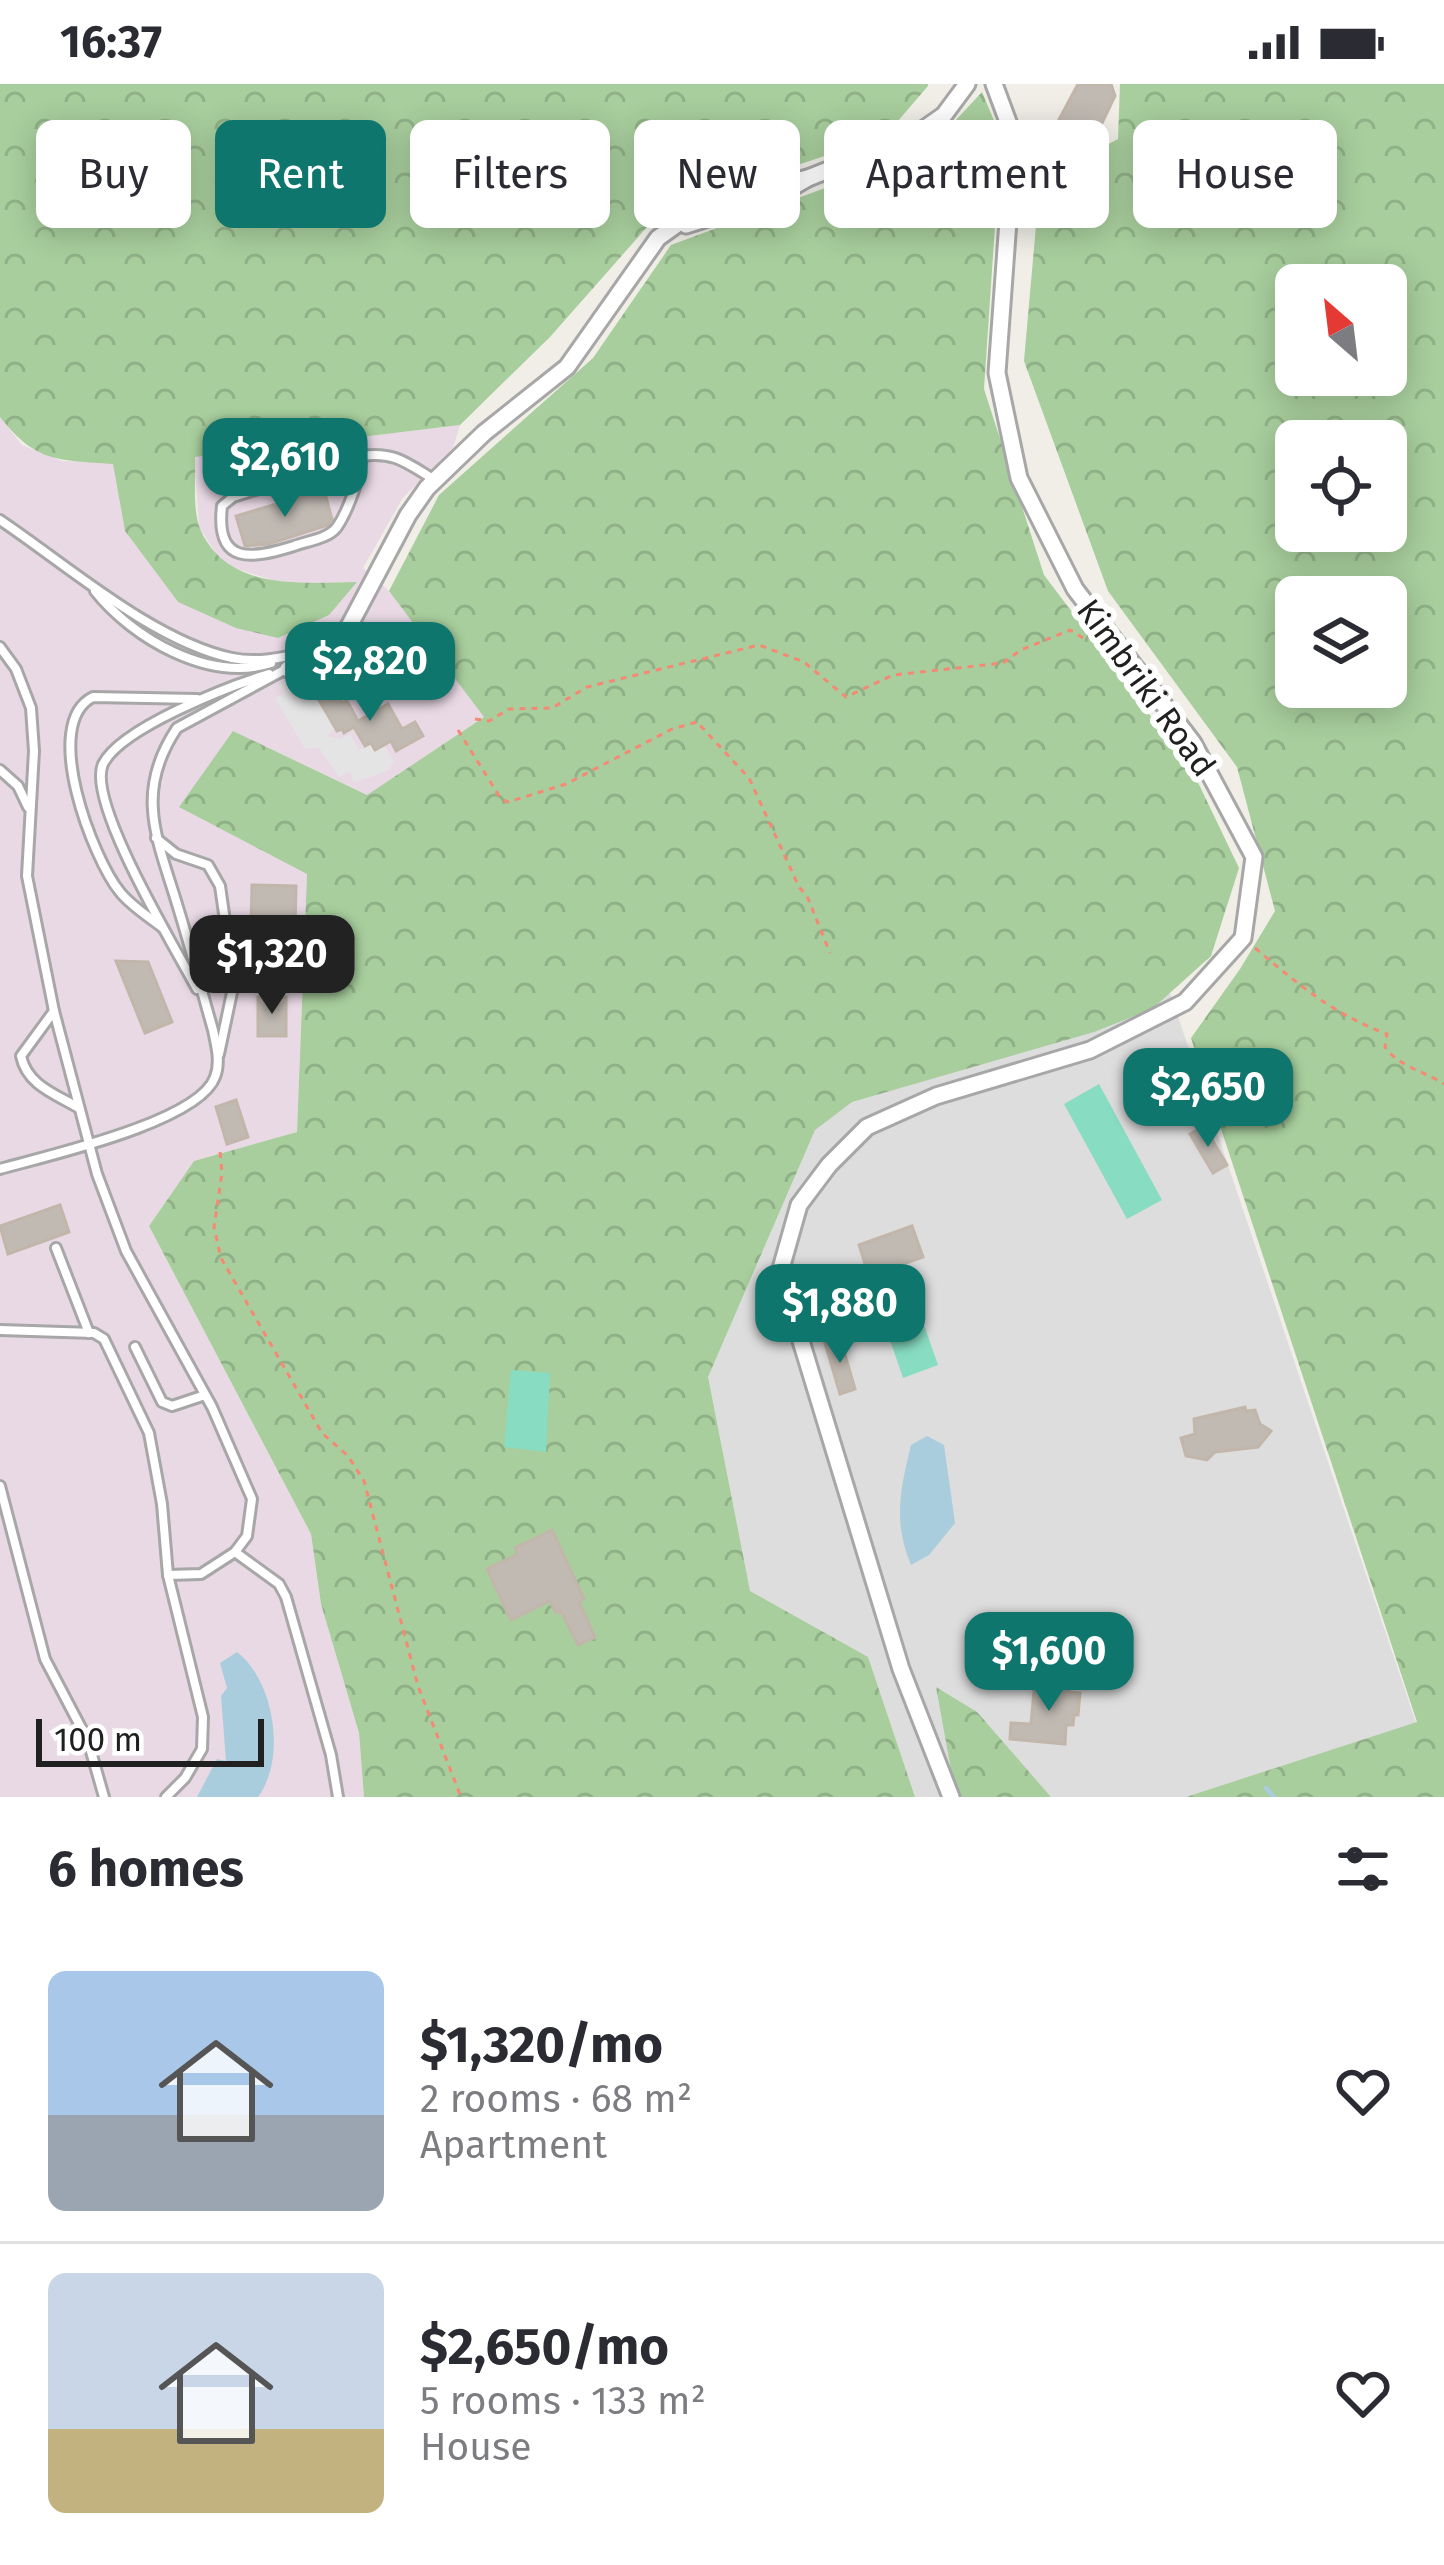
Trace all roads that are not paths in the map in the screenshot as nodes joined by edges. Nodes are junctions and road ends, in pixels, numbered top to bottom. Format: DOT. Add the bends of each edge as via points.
graph roads {
  1 [pos="967,84"];
  2 [pos="994,84"];
  3 [pos="362,456"];
  4 [pos="435,480"];
  5 [pos="0,520"];
  6 [pos="87,580"];
  7 [pos="0,647"];
  8 [pos="291,662"];
  9 [pos="204,698"];
  10 [pos="0,770"];
  11 [pos="28,808"];
  12 [pos="155,837"];
  13 [pos="166,931"];
  14 [pos="206,1006"];
  15 [pos="54,1011"];
  16 [pos="218,1060"];
  17 [pos="80,1109"];
  18 [pos="89,1143"];
  19 [pos="0,1169"];
  20 [pos="56,1247"];
  21 [pos="0,1330"];
  22 [pos="89,1333"];
  23 [pos="135,1347"];
  24 [pos="205,1395"];
  25 [pos="0,1486"];
  26 [pos="235,1552"];
  27 [pos="168,1575"];
  28 [pos="104,1797"];
  29 [pos="166,1797"];
  30 [pos="338,1797"];
  31 [pos="951,1797"];
  1 -- 4 [label="street" via="944,115 914,136 808,178 700,208 658,238 567,367"];
  2 -- 31 [label="street, Kimbriki Road" via="1014,138 997,374 1018,478 1075,589 1193,743 1254,857 1243,938 1185,1002 1090,1050 936,1096 867,1127 799,1205 780,1272 896,1653"];
  3 -- 3 [label="lane" via="232,496 222,506 226,544 258,557 328,535"];
  3 -- 4 [label="lane" via="393,454"];
  4 -- 8 [label="street" via="353,620 321,649"];
  5 -- 6 [label="lane"];
  6 -- 8 [label="lane" via="151,625 230,658"];
  6 -- 8 [label="lane" via="111,611 154,642 221,668"];
  7 -- 11 [label="lane" via="31,708"];
  8 -- 9 [label="lane"];
  8 -- 12 [label="lane" via="178,728 153,780"];
  9 -- 13 [label="lane" via="136,729 99,779"];
  9 -- 13 [label="lane" via="87,699 73,726 70,777 117,890"];
  10 -- 11 [label="lane"];
  11 -- 15 [label="lane" via="27,876"];
  12 -- 14 [label="lane"];
  12 -- 16 [label="lane" via="208,865 220,886 234,983"];
  13 -- 14 [label="lane"];
  14 -- 16 [label="lane"];
  15 -- 17 [label="lane"];
  15 -- 17 [label="lane" via="21,1055 24,1068"];
  16 -- 18 [label="lane" via="207,1092 190,1103"];
  17 -- 18 [label="lane"];
  18 -- 19 [label="lane"];
  18 -- 24 [label="lane" via="126,1251"];
  20 -- 22 [label="lane"];
  21 -- 22 [label="lane"];
  22 -- 27 [label="lane" via="104,1339 149,1432"];
  23 -- 24 [label="lane" via="162,1402"];
  24 -- 26 [label="lane" via="252,1499 247,1536"];
  25 -- 28 [label="lane" via="46,1659 88,1741"];
  26 -- 27 [label="lane" via="201,1574"];
  26 -- 30 [label="lane" via="286,1597"];
  27 -- 29 [label="lane" via="203,1717 202,1749"];
}
